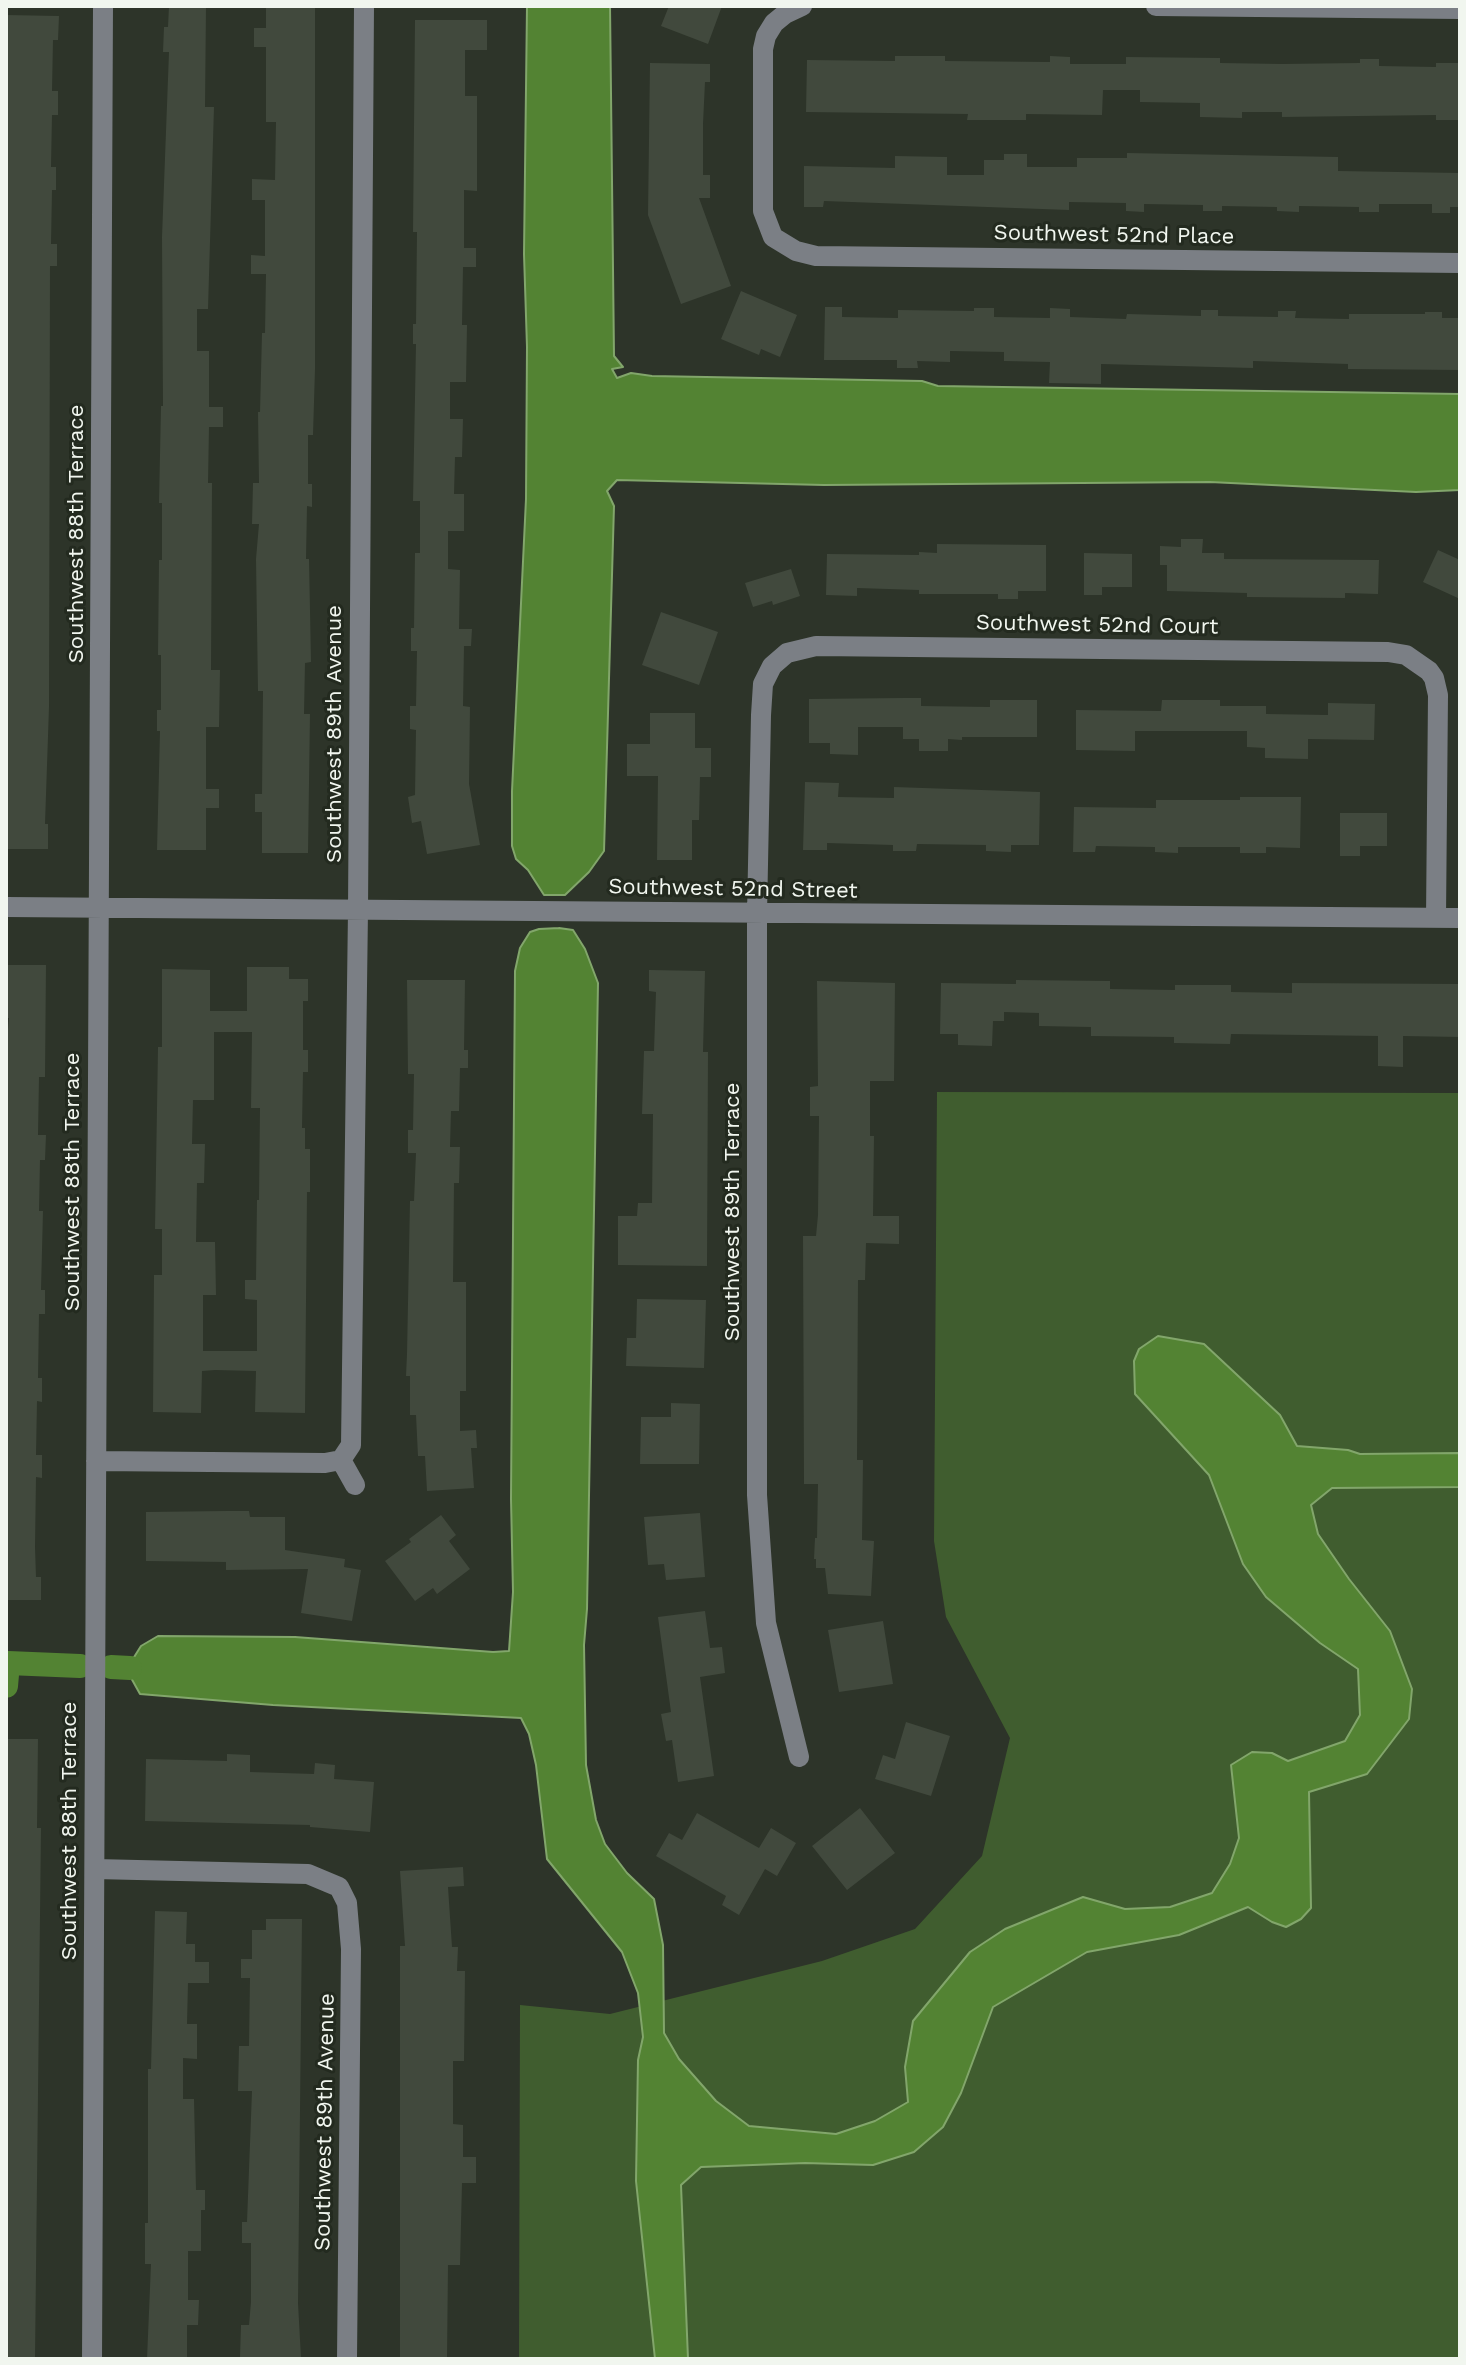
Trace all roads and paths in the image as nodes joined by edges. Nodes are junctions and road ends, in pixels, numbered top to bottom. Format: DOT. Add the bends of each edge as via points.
graph roads {
  1 [pos="103,6"];
  2 [pos="364,6"];
  3 [pos="1156,6"];
  4 [pos="1460,9"];
  5 [pos="794,10"];
  6 [pos="1460,263"];
  7 [pos="772,666"];
  8 [pos="6,907"];
  9 [pos="99,907"];
  10 [pos="358,910"];
  11 [pos="757,914"];
  12 [pos="1436,918"];
  13 [pos="1460,918"];
  14 [pos="341,1460"];
  15 [pos="96,1461"];
  16 [pos="355,1485"];
  17 [pos="799,1757"];
  18 [pos="95,1869"];
  19 [pos="92,2359"];
  20 [pos="347,2359"];
  1 -- 9 [label="street, Southwest 88th Terrace"];
  2 -- 10 [label="street, Southwest 89th Avenue"];
  3 -- 4 [label="street"];
  5 -- 6 [label="street, Southwest 52nd Place" via="774,23 763,49 762,194 773,237 796,251 816,256"];
  7 -- 11 [label="street, Southwest 89th Terrace" via="762,696"];
  7 -- 12 [label="street, Southwest 52nd Court" via="787,653 816,646 1406,655 1434,678 1438,695"];
  8 -- 9 [label="street, Southwest 52nd Street"];
  9 -- 10 [label="street, Southwest 52nd Street"];
  9 -- 15 [label="street, Southwest 88th Terrace"];
  10 -- 11 [label="street, Southwest 52nd Street"];
  10 -- 14 [label="street, Southwest 89th Avenue" via="351,1445"];
  11 -- 12 [label="street, Southwest 52nd Street"];
  11 -- 17 [label="street, Southwest 89th Terrace" via="757,1495 766,1623"];
  12 -- 13 [label="street, Southwest 52nd Street"];
  14 -- 15 [label="street"];
  14 -- 16 [label="street"];
  15 -- 18 [label="street, Southwest 88th Terrace"];
  18 -- 19 [label="street, Southwest 88th Terrace"];
  18 -- 20 [label="street, Southwest 89th Avenue" via="308,1874 339,1887 347,1903 351,1949"];
}
